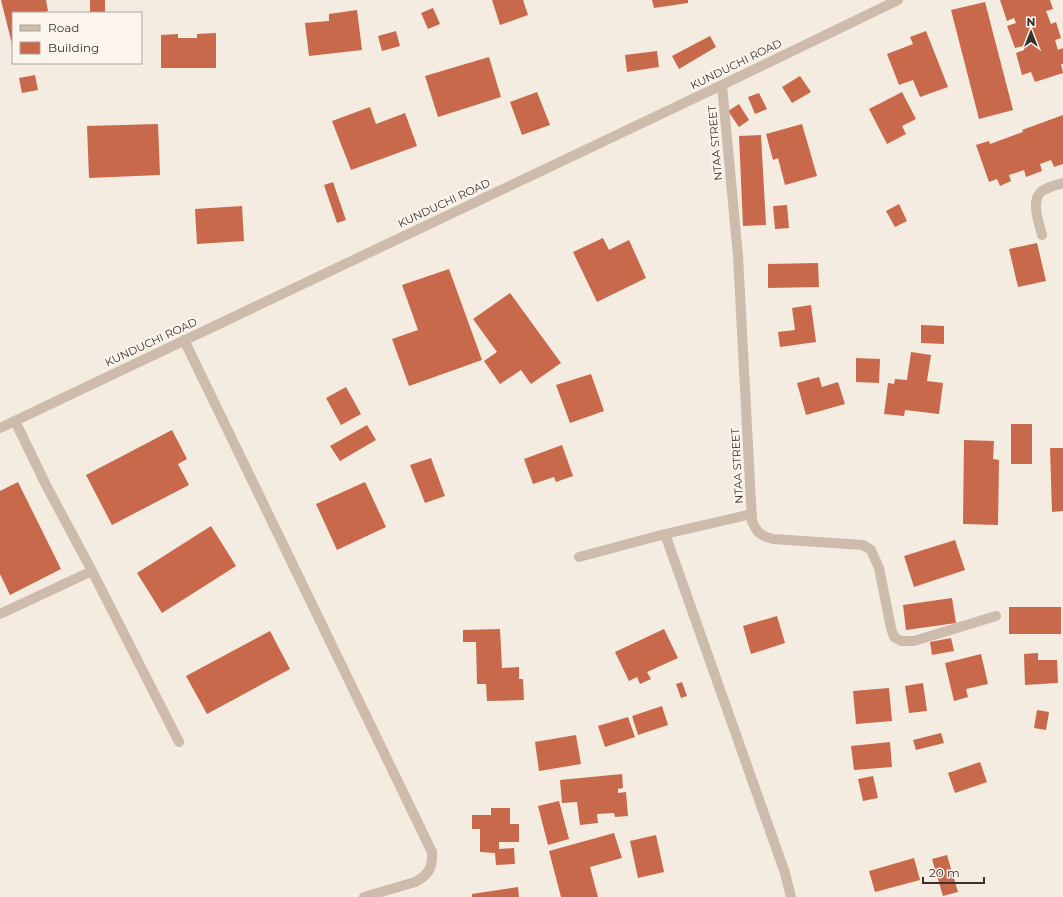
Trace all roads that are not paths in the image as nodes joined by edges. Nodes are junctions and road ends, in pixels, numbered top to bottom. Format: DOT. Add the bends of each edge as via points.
graph roads {
  1 [pos="898,0"];
  2 [pos="722,85"];
  3 [pos="1063,183"];
  4 [pos="1042,235"];
  5 [pos="184,340"];
  6 [pos="14,421"];
  7 [pos="0,428"];
  8 [pos="752,514"];
  9 [pos="665,534"];
  10 [pos="579,557"];
  11 [pos="92,571"];
  12 [pos="0,614"];
  13 [pos="996,616"];
  14 [pos="179,742"];
  15 [pos="364,897"];
  16 [pos="791,897"];
  1 -- 2 [label="street, KUNDUCHI ROAD"];
  2 -- 5 [label="street, KUNDUCHI ROAD"];
  2 -- 8 [label="street, NTAA STREET" via="738,256"];
  3 -- 4 [label="street" via="1044,190 1037,198 1035,205"];
  5 -- 6 [label="street, KUNDUCHI ROAD"];
  5 -- 15 [label="street" via="432,852 431,867 422,878"];
  6 -- 7 [label="street, KUNDUCHI ROAD"];
  6 -- 11 [label="street"];
  8 -- 9 [label="street"];
  8 -- 13 [label="street, NTAA STREET" via="755,528 766,537 863,546 871,550 879,568 891,628 894,637 901,641 914,641"];
  9 -- 10 [label="street"];
  9 -- 16 [label="street" via="751,775"];
  11 -- 12 [label="street"];
  11 -- 14 [label="street"];
}
